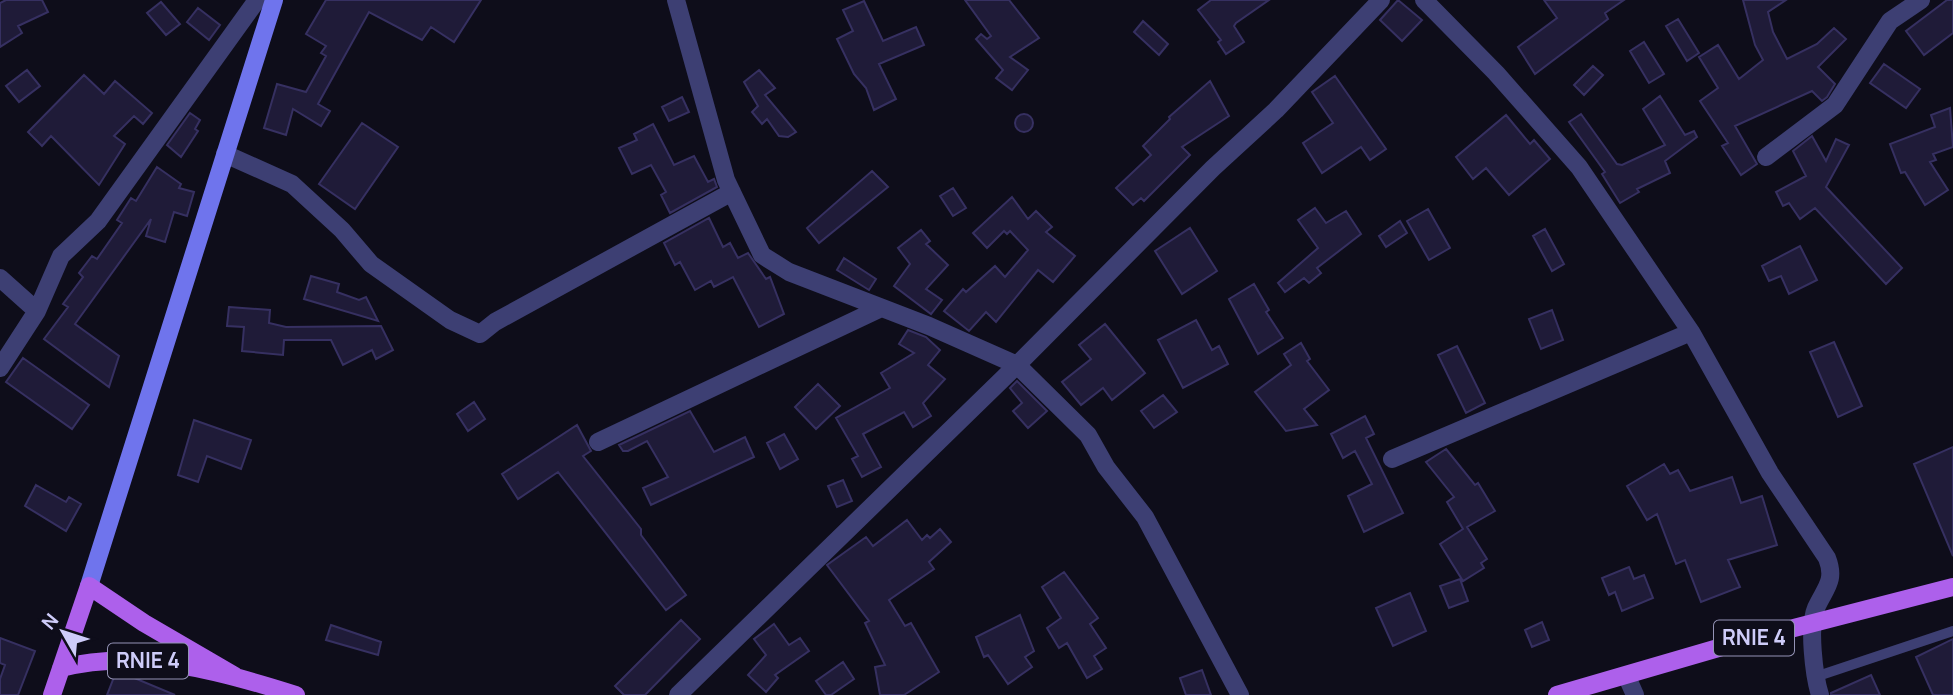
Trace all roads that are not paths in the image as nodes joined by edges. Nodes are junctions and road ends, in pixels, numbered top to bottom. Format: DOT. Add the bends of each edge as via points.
graph roads {
  1 [pos="257,0"];
  2 [pos="274,0"];
  3 [pos="676,0"];
  4 [pos="1381,0"];
  5 [pos="1424,0"];
  6 [pos="1922,0"];
  7 [pos="225,154"];
  8 [pos="1766,157"];
  9 [pos="732,192"];
  10 [pos="0,278"];
  11 [pos="881,308"];
  12 [pos="37,311"];
  13 [pos="1691,332"];
  14 [pos="1017,365"];
  15 [pos="0,368"];
  16 [pos="598,442"];
  17 [pos="1392,459"];
  18 [pos="89,586"];
  19 [pos="1953,587"];
  20 [pos="1814,623"];
  21 [pos="1953,631"];
  22 [pos="61,668"];
  23 [pos="235,676"];
  24 [pos="1627,677"];
  25 [pos="1815,677"];
  26 [pos="52,695"];
  27 [pos="296,695"];
  28 [pos="678,695"];
  29 [pos="1240,695"];
  30 [pos="1557,695"];
  31 [pos="1635,695"];
  32 [pos="1820,695"];
  1 -- 12 [label="street" via="98,221 61,256"];
  2 -- 7 [label="street"];
  3 -- 9 [label="street"];
  4 -- 14 [label="street"];
  5 -- 13 [label="street" via="1578,167"];
  6 -- 8 [label="street" via="1890,21 1835,105"];
  7 -- 9 [label="street" via="292,184 371,264 450,320 480,334"];
  7 -- 18 [label="street"];
  9 -- 11 [label="street" via="762,255 789,272"];
  10 -- 12 [label="street"];
  11 -- 14 [label="street"];
  11 -- 16 [label="street"];
  12 -- 15 [label="street"];
  13 -- 17 [label="street"];
  13 -- 20 [label="street" via="1770,473 1827,558 1831,583 1816,608"];
  14 -- 28 [label="street"];
  14 -- 29 [label="street" via="1088,435 1144,517"];
  18 -- 22 [label="main road"];
  18 -- 23 [label="main road, RNIE 4"];
  19 -- 20 [label="main road, RNIE 4"];
  20 -- 24 [label="main road, RNIE 4"];
  20 -- 25 [label="street"];
  21 -- 25 [label="lane"];
  22 -- 23 [label="main road, RNIE 4" via="95,659 145,661"];
  22 -- 26 [label="main road"];
  23 -- 27 [label="main road, RNIE 4"];
  24 -- 30 [label="main road, RNIE 4"];
  24 -- 31 [label="street"];
  25 -- 32 [label="street"];
}
